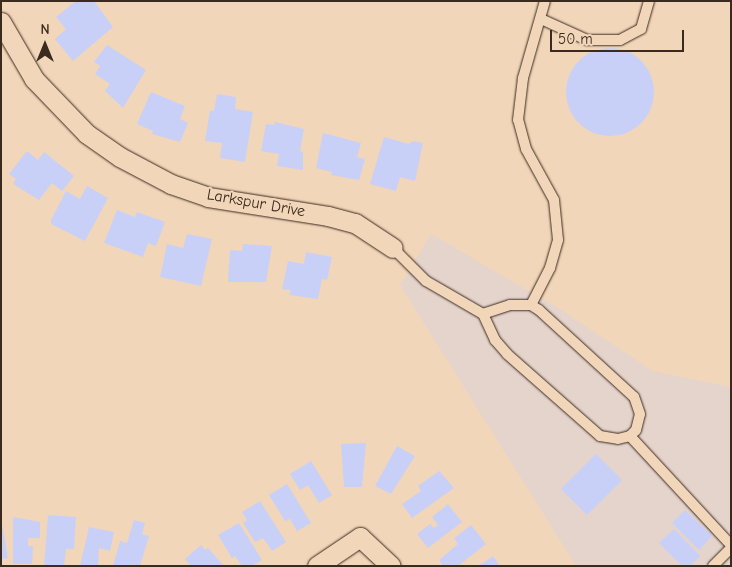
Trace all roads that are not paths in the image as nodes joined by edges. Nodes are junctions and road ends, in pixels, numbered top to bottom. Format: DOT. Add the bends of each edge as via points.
graph roads {
  1 [pos="544,1"];
  2 [pos="649,1"];
  3 [pos="541,19"];
  4 [pos="3,31"];
  5 [pos="394,248"];
  6 [pos="531,305"];
  7 [pos="483,314"];
  8 [pos="630,436"];
  9 [pos="731,547"];
  10 [pos="317,566"];
  11 [pos="391,566"];
  12 [pos="713,566"];
  1 -- 3 [label="lane"];
  2 -- 3 [label="lane" via="641,29 620,40 587,40"];
  3 -- 6 [label="lane" via="523,78 518,120 526,149 554,200 558,240 550,268"];
  4 -- 5 [label="street, Larkspur Drive" via="34,78 62,110 87,134 134,165 171,184 208,197 346,220"];
  5 -- 7 [label="lane" via="426,280"];
  6 -- 7 [label="lane" via="510,304"];
  6 -- 8 [label="lane" via="546,315 634,397 640,422"];
  7 -- 8 [label="lane" via="495,340 507,354 591,429 608,439"];
  8 -- 9 [label="lane"];
  9 -- 12 [label="lane"];
  10 -- 11 [label="street" via="360,537"];
}
